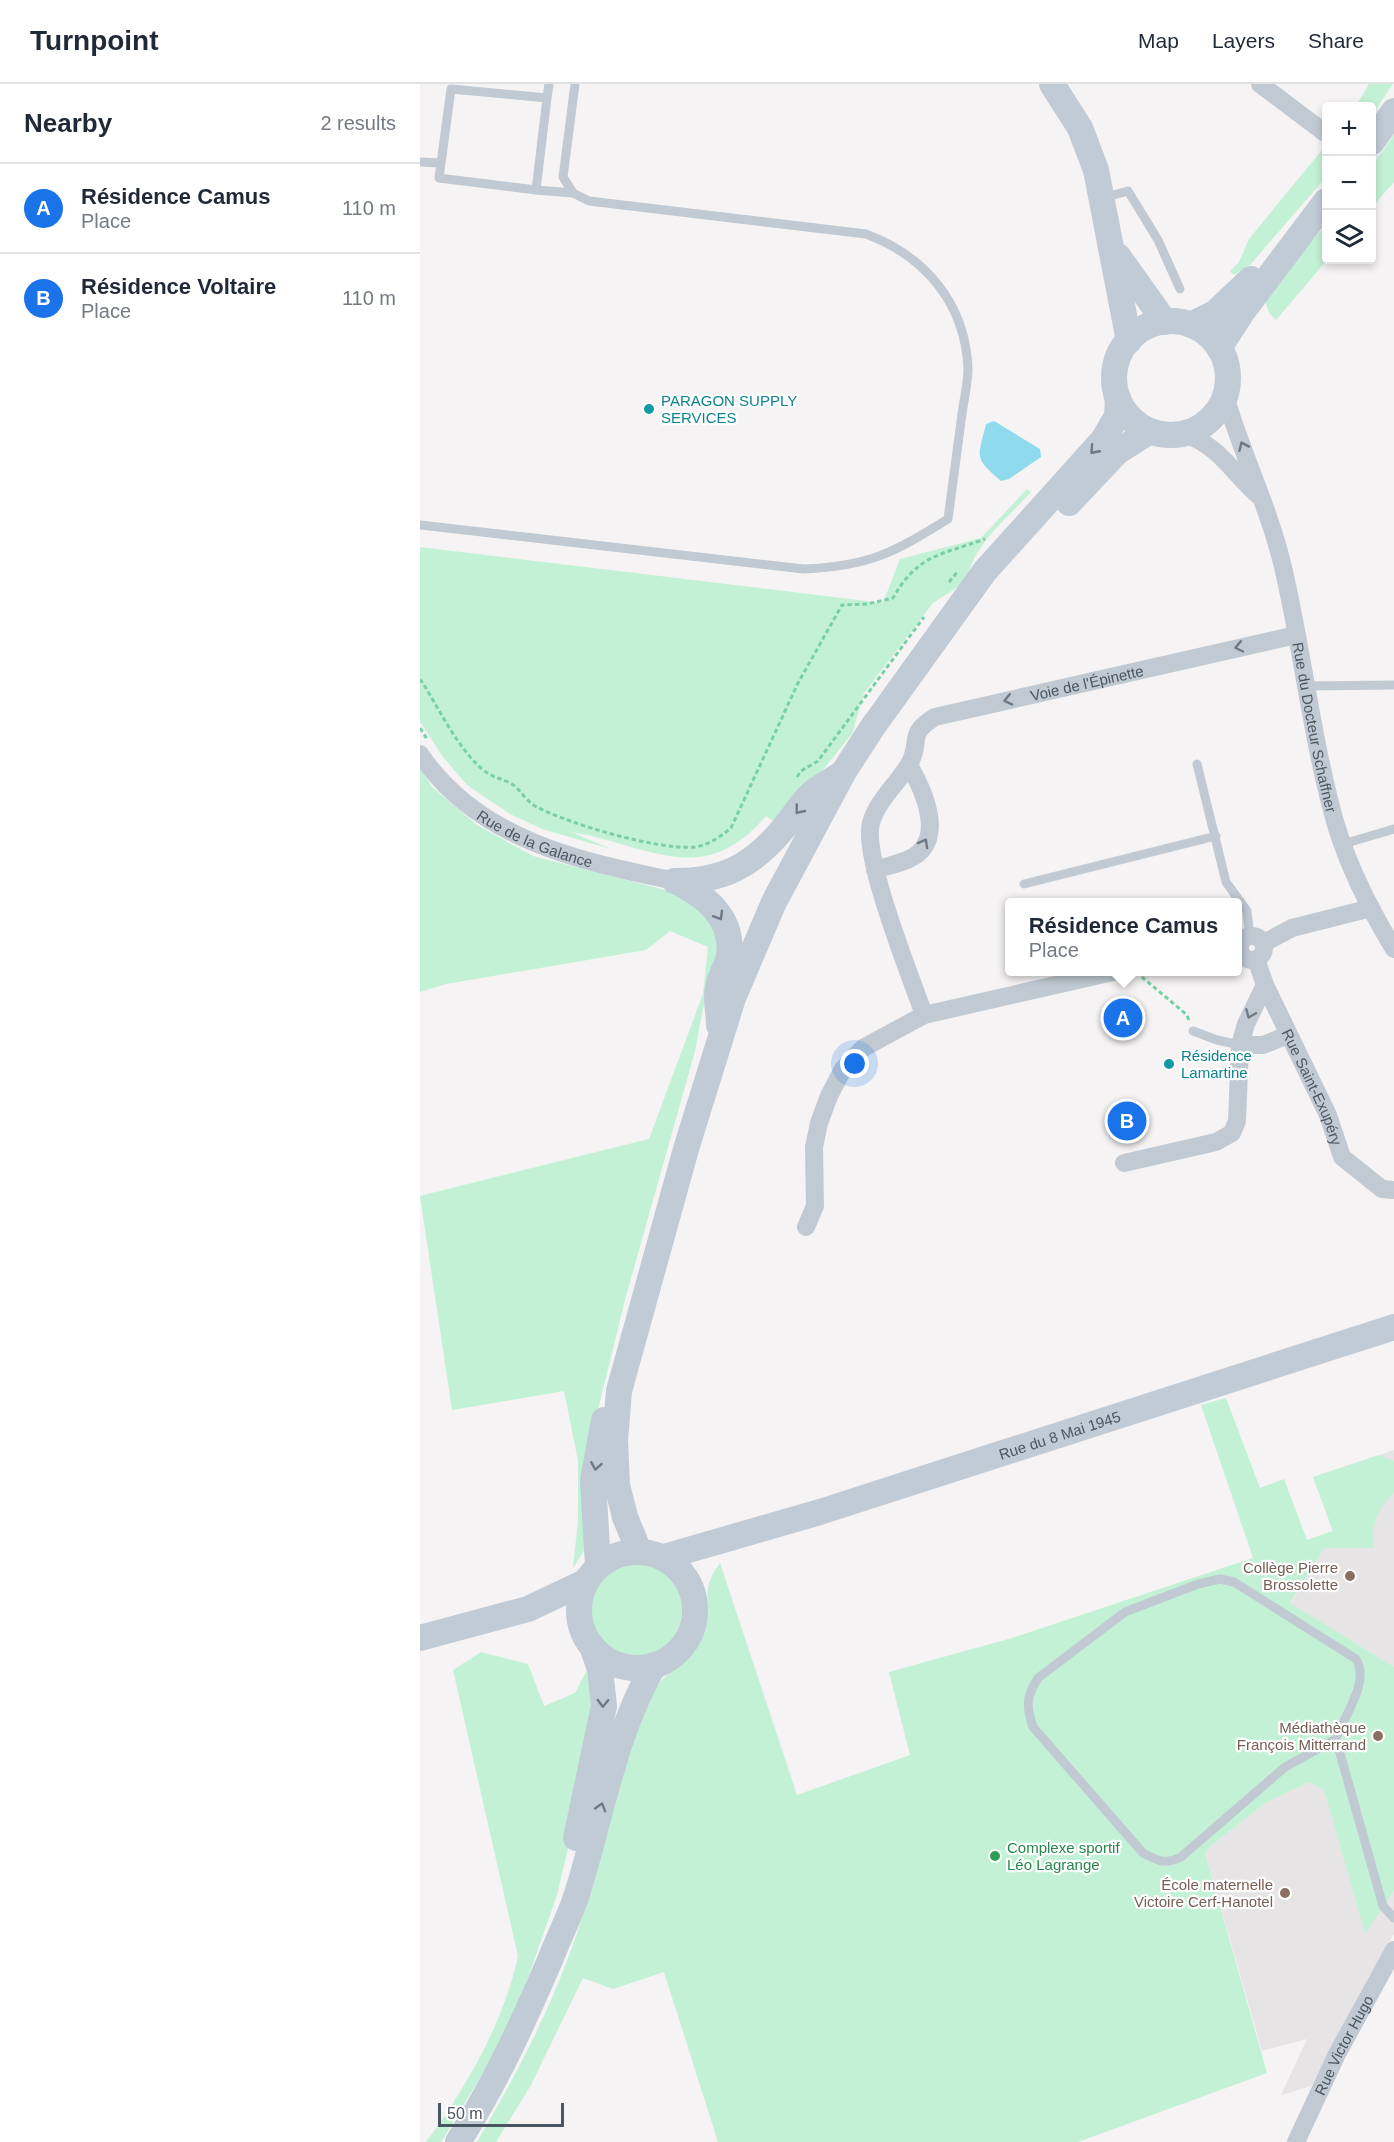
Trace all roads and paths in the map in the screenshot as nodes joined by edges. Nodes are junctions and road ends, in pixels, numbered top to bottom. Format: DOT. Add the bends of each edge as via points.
graph roads {
  1 [pos="549,84"];
  2 [pos="574,84"];
  3 [pos="1052,84"];
  4 [pos="1260,84"];
  5 [pos="547,98"];
  6 [pos="1394,111"];
  7 [pos="1322,131"];
  8 [pos="1376,135"];
  9 [pos="420,162"];
  10 [pos="440,163"];
  11 [pos="536,190"];
  12 [pos="573,193"];
  13 [pos="1101,199"];
  14 [pos="1322,206"];
  15 [pos="1111,246"];
  16 [pos="1291,248"];
  17 [pos="1180,289"];
  18 [pos="1165,322"];
  19 [pos="1191,325"];
  20 [pos="1129,341"];
  21 [pos="1219,348"];
  22 [pos="1226,396"];
  23 [pos="1118,398"];
  24 [pos="1150,431"];
  25 [pos="1185,434"];
  26 [pos="1260,497"];
  27 [pos="420,525"];
  28 [pos="988,538"];
  29 [pos="965,565"];
  30 [pos="944,591"];
  31 [pos="930,609"];
  32 [pos="943,631"];
  33 [pos="1296,635"];
  34 [pos="420,679"];
  35 [pos="1394,685"];
  36 [pos="1306,686"];
  37 [pos="420,728"];
  38 [pos="427,751"];
  39 [pos="1197,764"];
  40 [pos="909,765"];
  41 [pos="843,773"];
  42 [pos="796,779"];
  43 [pos="1394,829"];
  44 [pos="1216,836"];
  45 [pos="1343,844"];
  46 [pos="875,870"];
  47 [pos="675,881"];
  48 [pos="1024,884"];
  49 [pos="1238,898"];
  50 [pos="1242,904"];
  51 [pos="1371,908"];
  52 [pos="1250,947"];
  53 [pos="1394,949"];
  54 [pos="1095,976"];
  55 [pos="1141,976"];
  56 [pos="1264,985"];
  57 [pos="924,1015"];
  58 [pos="1193,1031"];
  59 [pos="1288,1035"];
  60 [pos="720,1037"];
  61 [pos="1240,1045"];
  62 [pos="1124,1163"];
  63 [pos="1394,1190"];
  64 [pos="806,1227"];
  65 [pos="1394,1328"];
  66 [pos="619,1391"];
  67 [pos="724,1542"];
  68 [pos="639,1551"];
  69 [pos="664,1557"];
  70 [pos="592,1574"];
  71 [pos="691,1585"];
  72 [pos="528,1609"];
  73 [pos="420,1638"];
  74 [pos="590,1642"];
  75 [pos="654,1665"];
  76 [pos="1336,1739"];
  77 [pos="1394,1918"];
  78 [pos="1394,1950"];
  79 [pos="549,1961"];
  80 [pos="458,2142"];
  81 [pos="1296,2142"];
  1 -- 5 [label="lane"];
  2 -- 12 [label="lane" via="563,177"];
  3 -- 13 [label="main road" via="1088,147"];
  4 -- 7 [label="street"];
  5 -- 10 [label="lane" via="451,89"];
  5 -- 11 [label="lane"];
  6 -- 8 [label="main road"];
  9 -- 10 [label="lane"];
  10 -- 11 [label="lane" via="439,178"];
  11 -- 12 [label="lane"];
  12 -- 27 [label="lane" via="589,201 866,234 915,258 938,285 961,326 968,369 948,519 873,560 804,569"];
  13 -- 15 [label="main road"];
  13 -- 17 [label="lane" via="1128,191 1158,240"];
  14 -- 16 [label="main road"];
  15 -- 18 [label="main road"];
  15 -- 20 [label="main road"];
  16 -- 19 [label="main road" via="1249,280 1215,314"];
  16 -- 21 [label="main road"];
  18 -- 19 [label="main road"];
  18 -- 20 [label="main road" via="1146,327"];
  19 -- 21 [label="main road"];
  20 -- 23 [label="main road" via="1116,368"];
  21 -- 22 [label="main road" via="1228,376"];
  22 -- 25 [label="main road" via="1206,424"];
  26 -- 22 [label="street, Rue du Docteur Schaffner, one-way"];
  23 -- 24 [label="main road" via="1134,421"];
  23 -- 32 [label="main road, one-way" via="1117,416 1103,440 985,571"];
  24 -- 25 [label="main road"];
  24 -- 32 [label="main road" via="1117,453"];
  25 -- 26 [label="street, Rue du Docteur Schaffner" via="1216,450"];
  26 -- 33 [label="street, Rue du Docteur Schaffner" via="1276,537"];
  28 -- 34 [label="path" via="916,566 905,576 893,598 842,605 798,683 731,828 697,847 660,844 570,821 534,806 511,783 495,779 480,768 455,737"];
  29 -- 30 [label="path"];
  31 -- 42 [label="path" via="818,761 801,771"];
  32 -- 41 [label="main road"];
  33 -- 36 [label="street, Rue du Docteur Schaffner"];
  33 -- 40 [label="street, Voie de l'Épinette, one-way" via="935,717 918,730"];
  35 -- 36 [label="lane"];
  36 -- 45 [label="street, Rue du Docteur Schaffner" via="1325,784"];
  37 -- 38 [label="path"];
  38 -- 47 [label="street, Rue de la Galance" via="445,786 473,810 510,833 594,864"];
  39 -- 44 [label="lane"];
  40 -- 46 [label="street, Voie de l'Épinette" via="871,821"];
  46 -- 40 [label="street, one-way" via="911,858 927,841 930,822 923,789"];
  41 -- 47 [label="main road, one-way" via="811,795 751,861 715,877"];
  41 -- 60 [label="main road" via="774,902"];
  43 -- 45 [label="lane"];
  44 -- 48 [label="lane"];
  44 -- 49 [label="lane" via="1226,882"];
  45 -- 51 [label="street, Rue du Docteur Schaffner"];
  46 -- 57 [label="street, Voie de l'Épinette"];
  47 -- 60 [label="main road, one-way" via="711,904 726,927 729,956 717,989"];
  50 -- 52 [label="lane" via="1247,911"];
  51 -- 52 [label="street" via="1292,928"];
  51 -- 53 [label="street, Rue du Docteur Schaffner"];
  52 -- 56 [label="street, Rue Saint-Exupéry"];
  54 -- 57 [label="street"];
  55 -- 58 [label="path" via="1187,1015"];
  56 -- 59 [label="street, Rue Saint-Exupéry"];
  56 -- 61 [label="street, one-way"];
  57 -- 64 [label="street" via="863,1048 843,1069 819,1123 814,1147 815,1206"];
  58 -- 61 [label="lane"];
  59 -- 61 [label="street" via="1263,1045"];
  59 -- 63 [label="street, Rue Saint-Exupéry" via="1328,1115 1342,1157 1382,1189"];
  60 -- 66 [label="main road"];
  61 -- 62 [label="street" via="1237,1121 1232,1133 1216,1142"];
  65 -- 67 [label="main road, Rue du 8 Mai 1945"];
  66 -- 68 [label="main road" via="617,1485"];
  66 -- 70 [label="main road, one-way" via="603,1423 593,1480"];
  67 -- 69 [label="main road, Rue du 8 Mai 1945"];
  67 -- 71 [label="main road, Rue du 8 Mai 1945" via="703,1563"];
  68 -- 69 [label="main road"];
  68 -- 70 [label="main road" via="617,1554"];
  69 -- 71 [label="main road" via="682,1571"];
  70 -- 72 [label="main road"];
  70 -- 74 [label="main road" via="579,1595 578,1611"];
  71 -- 75 [label="main road" via="696,1619 689,1638 678,1652"];
  72 -- 73 [label="main road"];
  72 -- 74 [label="main road" via="555,1615"];
  74 -- 75 [label="main road" via="604,1658 630,1668"];
  74 -- 79 [label="main road, one-way" via="600,1669 604,1706"];
  79 -- 75 [label="main road, one-way" via="575,1899 617,1750"];
  76 -- 76 [label="lane" via="1360,1686 1362,1670 1356,1659 1234,1582 1220,1579 1125,1612 1038,1678 1028,1693 1026,1708 1033,1727 1143,1853 1161,1862 1181,1857 1285,1767"];
  76 -- 77 [label="lane" via="1383,1906"];
  78 -- 81 [label="street, Rue Victor Hugo" via="1327,2073"];
  79 -- 80 [label="main road" via="507,2057"];
}
